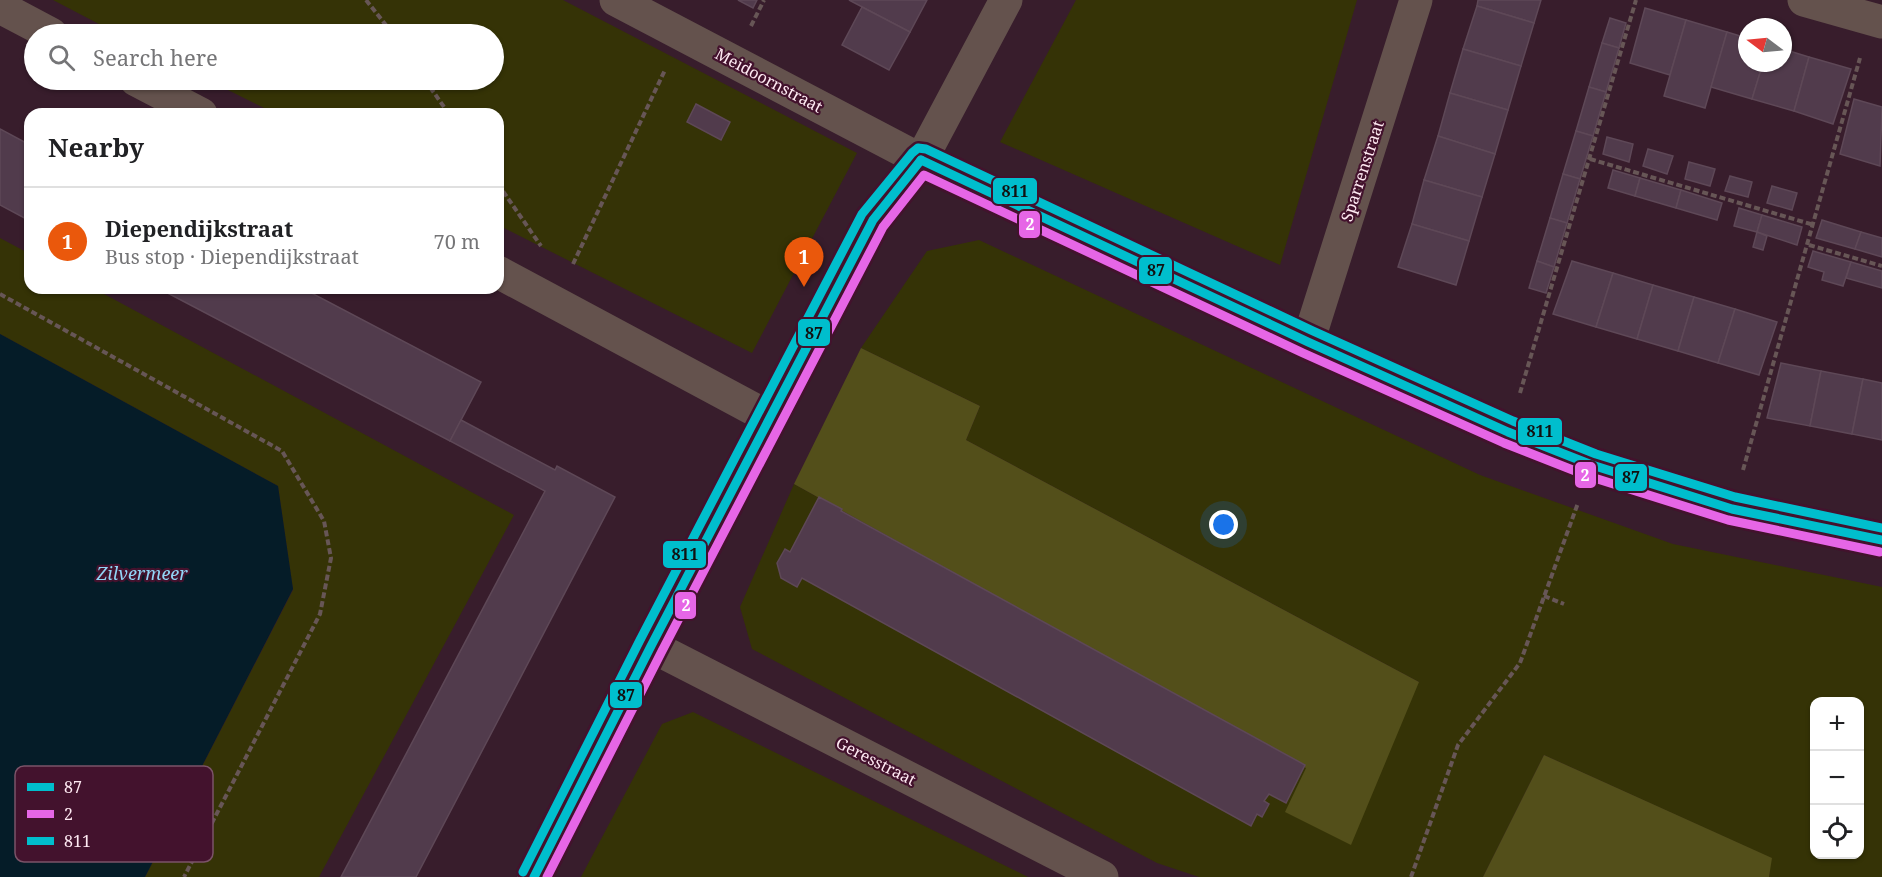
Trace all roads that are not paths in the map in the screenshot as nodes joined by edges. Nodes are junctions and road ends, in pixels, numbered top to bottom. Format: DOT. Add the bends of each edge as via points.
graph roads {
  1 [pos="616,0"];
  2 [pos="1005,0"];
  3 [pos="1416,0"];
  4 [pos="1804,0"];
  5 [pos="0,7"];
  6 [pos="1876,21"];
  7 [pos="32,24"];
  8 [pos="155,90"];
  9 [pos="190,108"];
  10 [pos="921,160"];
  11 [pos="504,274"];
  12 [pos="1308,342"];
  13 [pos="770,418"];
  14 [pos="1882,540"];
  15 [pos="651,646"];
  16 [pos="534,877"];
  17 [pos="1102,877"];
  1 -- 10 [label="street, Meidoornstraat"];
  2 -- 10 [label="street"];
  3 -- 12 [label="street, Sparrenstraat"];
  4 -- 6 [label="street"];
  5 -- 7 [label="street"];
  8 -- 9 [label="street"];
  10 -- 12 [label="street, Meidoornstraat"];
  10 -- 13 [label="street" via="873,219"];
  11 -- 13 [label="street" via="560,291"];
  12 -- 14 [label="street, Meidoornstraat" via="1508,432 1592,465 1732,509"];
  13 -- 15 [label="street"];
  15 -- 16 [label="street"];
  15 -- 17 [label="street, Geresstraat"];
}
